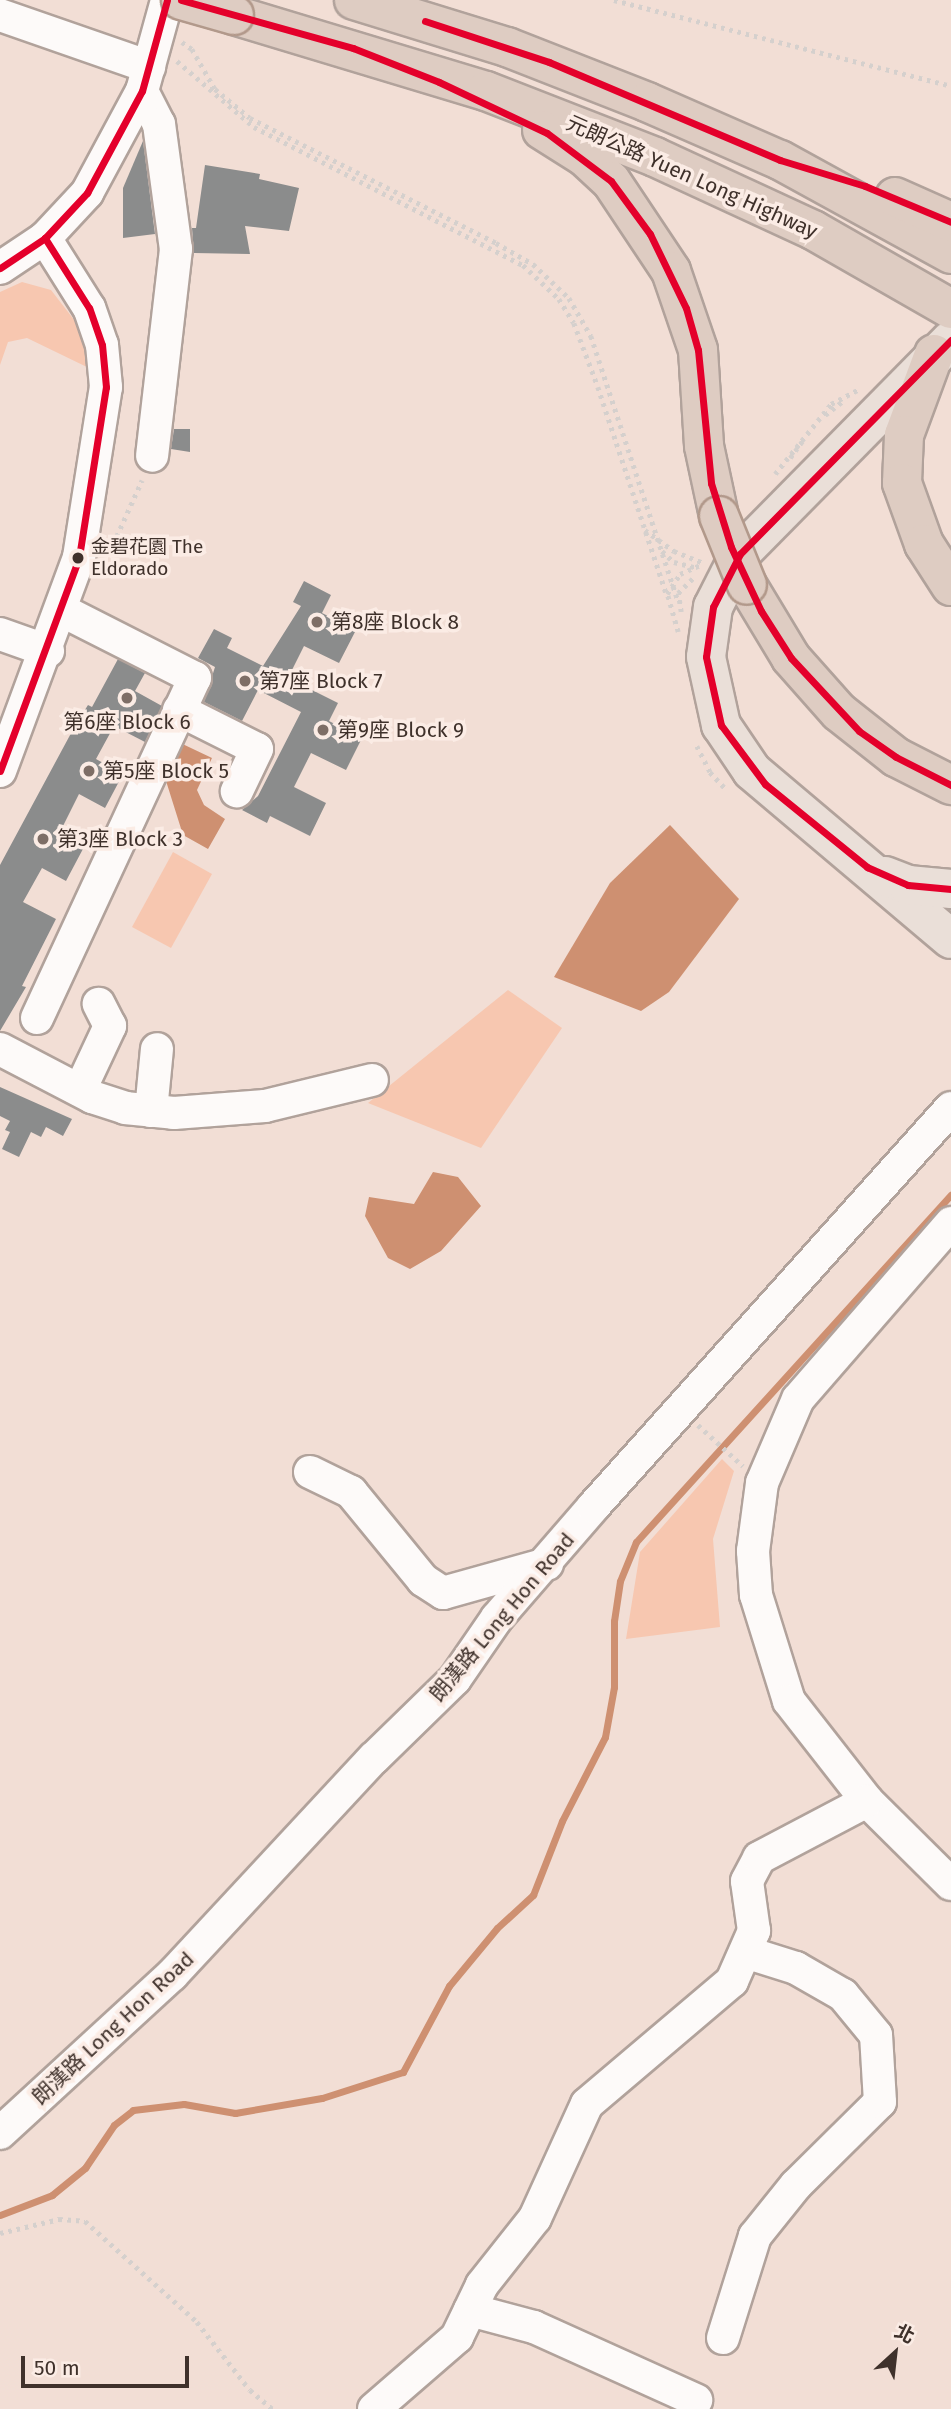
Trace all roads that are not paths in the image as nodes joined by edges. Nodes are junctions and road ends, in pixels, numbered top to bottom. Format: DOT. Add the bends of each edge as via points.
graph roads {
  1 [pos="167,0"];
  2 [pos="181,0"];
  3 [pos="354,0"];
  4 [pos="0,15"];
  5 [pos="354,48"];
  6 [pos="146,79"];
  7 [pos="780,160"];
  8 [pos="951,222"];
  9 [pos="45,238"];
  10 [pos="951,254"];
  11 [pos="0,268"];
  12 [pos="946,327"];
  13 [pos="152,457"];
  14 [pos="951,586"];
  15 [pos="61,610"];
  16 [pos="0,634"];
  17 [pos="48,651"];
  18 [pos="179,710"];
  19 [pos="0,771"];
  20 [pos="951,785"];
  21 [pos="237,791"];
  22 [pos="867,867"];
  23 [pos="951,889"];
  24 [pos="951,939"];
  25 [pos="99,1004"];
  26 [pos="37,1018"];
  27 [pos="0,1049"];
  28 [pos="157,1049"];
  29 [pos="372,1080"];
  30 [pos="86,1093"];
  31 [pos="951,1108"];
  32 [pos="151,1111"];
  33 [pos="951,1223"];
  34 [pos="310,1472"];
  35 [pos="549,1563"];
  36 [pos="867,1801"];
  37 [pos="951,1884"];
  38 [pos="748,1953"];
  39 [pos="0,2133"];
  40 [pos="470,2310"];
  41 [pos="723,2338"];
  42 [pos="696,2400"];
  43 [pos="374,2409"];
  1 -- 6 [label="street"];
  2 -- 5 [label="highway, 元朗公路 Yuen Long Highway, bridge"];
  3 -- 7 [label="highway" via="550,62"];
  4 -- 6 [label="street"];
  5 -- 12 [label="highway, 元朗公路 Yuen Long Highway" via="486,91 655,157 813,230"];
  5 -- 20 [label="highway, bridge" via="547,133 585,157 632,206 671,271 686,308 698,350 704,446 719,516 747,585 791,658 839,712 896,757"];
  6 -- 9 [label="street" via="87,194"];
  6 -- 13 [label="street" via="159,124 176,249"];
  7 -- 8 [label="highway" via="876,190"];
  7 -- 10 [label="highway"];
  9 -- 11 [label="street"];
  9 -- 15 [label="street" via="89,308 105,367 89,510"];
  12 -- 14 [label="highway" via="904,435 902,483 923,544"];
  12 -- 22 [label="main road" via="751,539 719,591 707,641 707,672 715,708 740,756 765,784"];
  15 -- 17 [label="street"];
  15 -- 18 [label="street" via="195,678"];
  16 -- 17 [label="street"];
  17 -- 19 [label="street"];
  18 -- 21 [label="street" via="263,737"];
  18 -- 26 [label="street"];
  22 -- 23 [label="main road" via="908,885"];
  22 -- 24 [label="main road"];
  25 -- 30 [label="street" via="110,1027"];
  27 -- 30 [label="street"];
  28 -- 32 [label="street"];
  29 -- 32 [label="street" via="265,1106"];
  30 -- 32 [label="street"];
  31 -- 35 [label="street, 朗漢路 Long Hon Road" via="593,1507"];
  33 -- 36 [label="street" via="799,1399 762,1483 754,1519 756,1595 789,1701"];
  34 -- 35 [label="street" via="351,1492 424,1580 443,1593"];
  35 -- 39 [label="street, 朗漢路 Long Hon Road" via="497,1618 455,1679 374,1758 172,1975"];
  36 -- 37 [label="street"];
  36 -- 38 [label="street" via="759,1858 747,1881 754,1931"];
  38 -- 40 [label="street" via="732,1981 587,2104 535,2218 482,2285"];
  38 -- 41 [label="street" via="796,1968 843,1995 876,2035 880,2102 796,2185 755,2235"];
  40 -- 42 [label="street" via="534,2327"];
  40 -- 43 [label="street" via="457,2337"];
}
